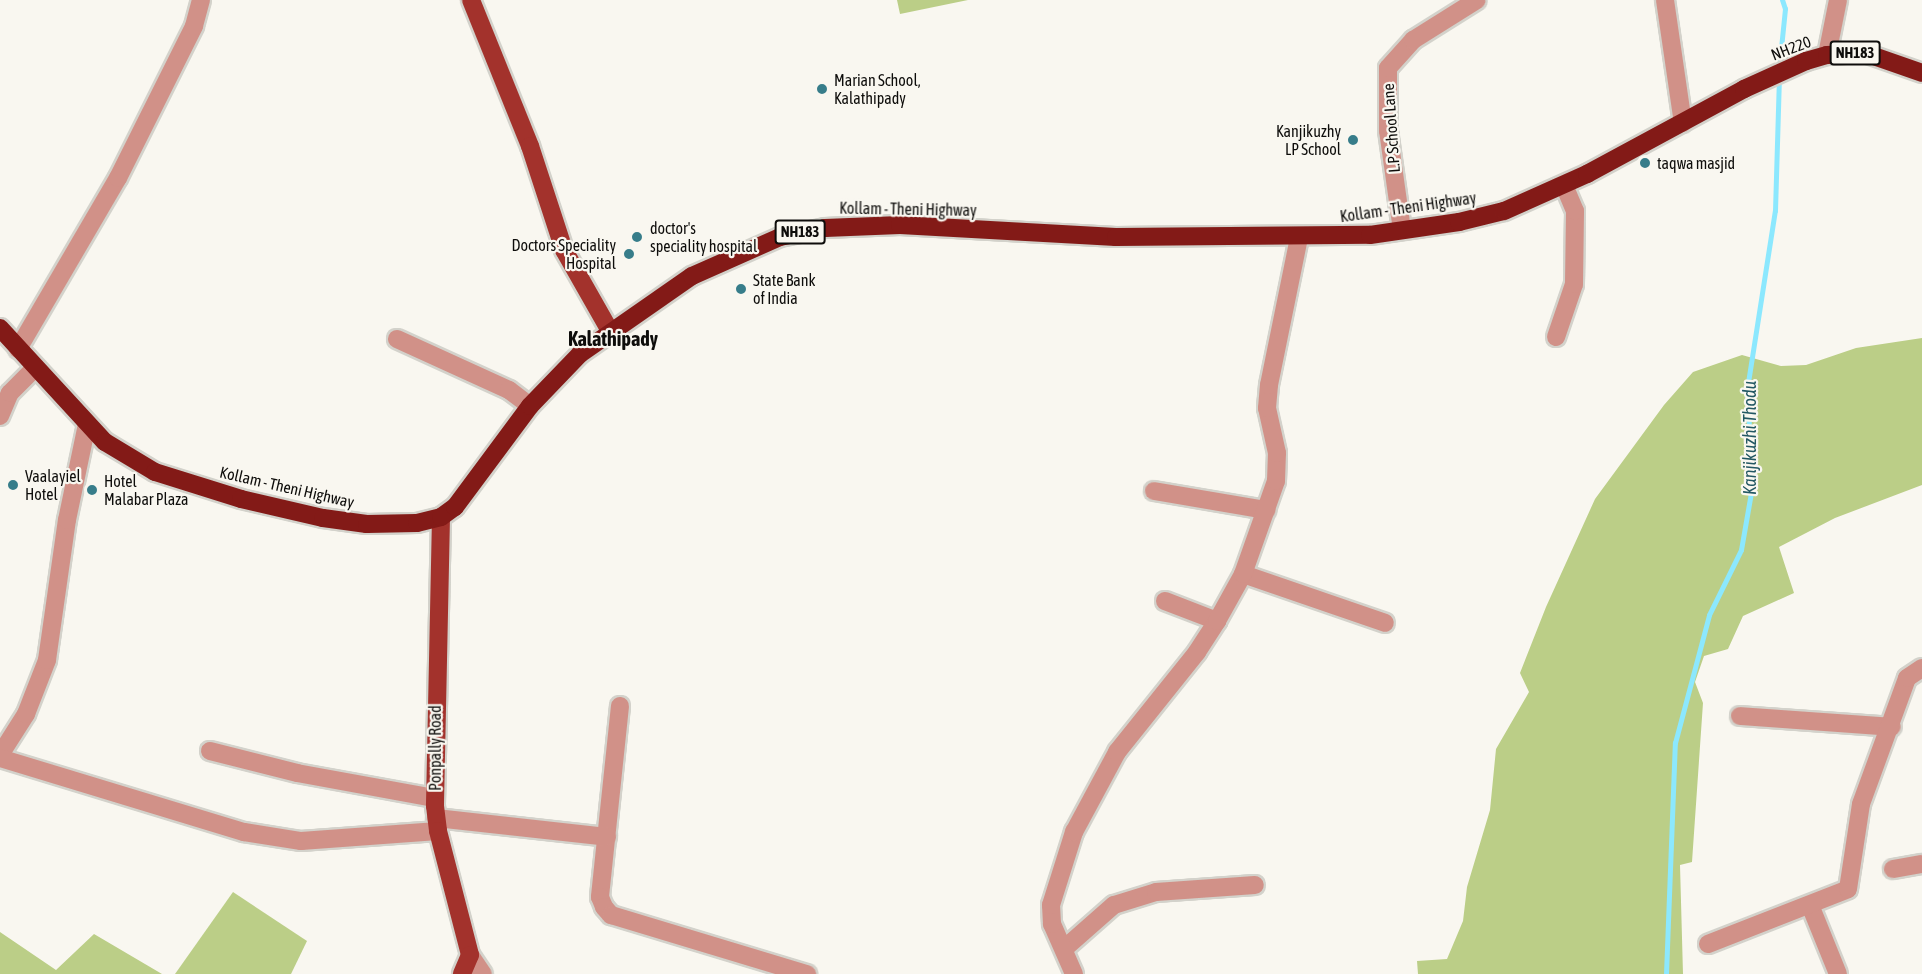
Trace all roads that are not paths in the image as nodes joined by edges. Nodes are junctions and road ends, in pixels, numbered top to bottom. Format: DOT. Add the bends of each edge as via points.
graph roads {
  1 [pos="201,0"];
  2 [pos="471,0"];
  3 [pos="1477,0"];
  4 [pos="1665,0"];
  5 [pos="1838,0"];
  6 [pos="1827,55"];
  7 [pos="1922,73"];
  8 [pos="1744,89"];
  9 [pos="1683,123"];
  10 [pos="1564,185"];
  11 [pos="1402,230"];
  12 [pos="1299,237"];
  13 [pos="0,328"];
  14 [pos="610,331"];
  15 [pos="1556,337"];
  16 [pos="397,339"];
  17 [pos="18,350"];
  18 [pos="34,369"];
  19 [pos="530,406"];
  20 [pos="0,416"];
  21 [pos="87,424"];
  22 [pos="1154,491"];
  23 [pos="1266,510"];
  24 [pos="441,516"];
  25 [pos="1243,574"];
  26 [pos="1165,601"];
  27 [pos="1217,621"];
  28 [pos="1385,623"];
  29 [pos="1922,668"];
  30 [pos="620,706"];
  31 [pos="1740,716"];
  32 [pos="1892,727"];
  33 [pos="210,751"];
  34 [pos="0,757"];
  35 [pos="435,798"];
  36 [pos="437,825"];
  37 [pos="607,837"];
  38 [pos="1922,864"];
  39 [pos="1893,869"];
  40 [pos="1255,885"];
  41 [pos="1810,906"];
  42 [pos="1708,944"];
  43 [pos="1065,948"];
  44 [pos="470,955"];
  45 [pos="462,974"];
  46 [pos="483,974"];
  47 [pos="807,974"];
  48 [pos="1074,974"];
  49 [pos="1838,974"];
  1 -- 17 [label="street" via="194,26 118,178"];
  2 -- 14 [label="main road" via="530,146 564,250"];
  3 -- 11 [label="street, L.P School Lane" via="1413,40 1388,68 1388,131"];
  4 -- 9 [label="street"];
  5 -- 6 [label="street"];
  6 -- 7 [label="highway, NH220 / NH183" via="1865,53"];
  6 -- 8 [label="highway, NH220 / NH183"];
  8 -- 9 [label="highway, Kollam - Theni Highway / NH183"];
  9 -- 10 [label="highway, Kollam - Theni Highway / NH183"];
  10 -- 11 [label="highway, Kollam - Theni Highway / NH183" via="1485,217"];
  10 -- 15 [label="street" via="1575,211 1574,284"];
  11 -- 12 [label="highway, Kollam - Theni Highway / NH183"];
  12 -- 14 [label="highway, Kollam - Theni Highway / NH183" via="1116,237 900,225 815,229 780,237 711,266"];
  12 -- 23 [label="street" via="1269,384 1267,408 1276,481"];
  13 -- 17 [label="highway, Kollam - Theni Highway / NH183"];
  14 -- 19 [label="highway, Kollam - Theni Highway / NH183" via="579,354"];
  16 -- 19 [label="street" via="509,390"];
  17 -- 18 [label="highway, Kollam - Theni Highway / NH183"];
  18 -- 20 [label="street" via="10,393"];
  18 -- 21 [label="highway, Kollam - Theni Highway / NH183"];
  19 -- 24 [label="highway, Kollam - Theni Highway / NH183" via="470,489"];
  21 -- 24 [label="highway, Kollam - Theni Highway / NH183" via="135,462 241,499 367,524 417,523"];
  21 -- 34 [label="street" via="67,520 47,660 26,714"];
  22 -- 23 [label="street"];
  23 -- 25 [label="street"];
  24 -- 35 [label="main road, Ponpally Road"];
  25 -- 27 [label="street"];
  25 -- 28 [label="street"];
  26 -- 27 [label="street"];
  27 -- 43 [label="street" via="1117,752 1074,832 1051,905 1052,924"];
  29 -- 32 [label="street" via="1907,678"];
  30 -- 37 [label="street"];
  31 -- 32 [label="street"];
  32 -- 41 [label="street" via="1861,804 1848,889"];
  33 -- 35 [label="street" via="297,773"];
  34 -- 36 [label="street" via="267,836 301,841"];
  35 -- 36 [label="main road, Ponpally Road"];
  36 -- 37 [label="street"];
  36 -- 44 [label="main road, Ponpally Road"];
  37 -- 47 [label="street" via="600,897 611,915"];
  38 -- 39 [label="street"];
  40 -- 43 [label="street" via="1156,892 1114,905"];
  41 -- 42 [label="street"];
  41 -- 49 [label="street"];
  43 -- 48 [label="street"];
  44 -- 45 [label="main road"];
  44 -- 46 [label="street"];
}
